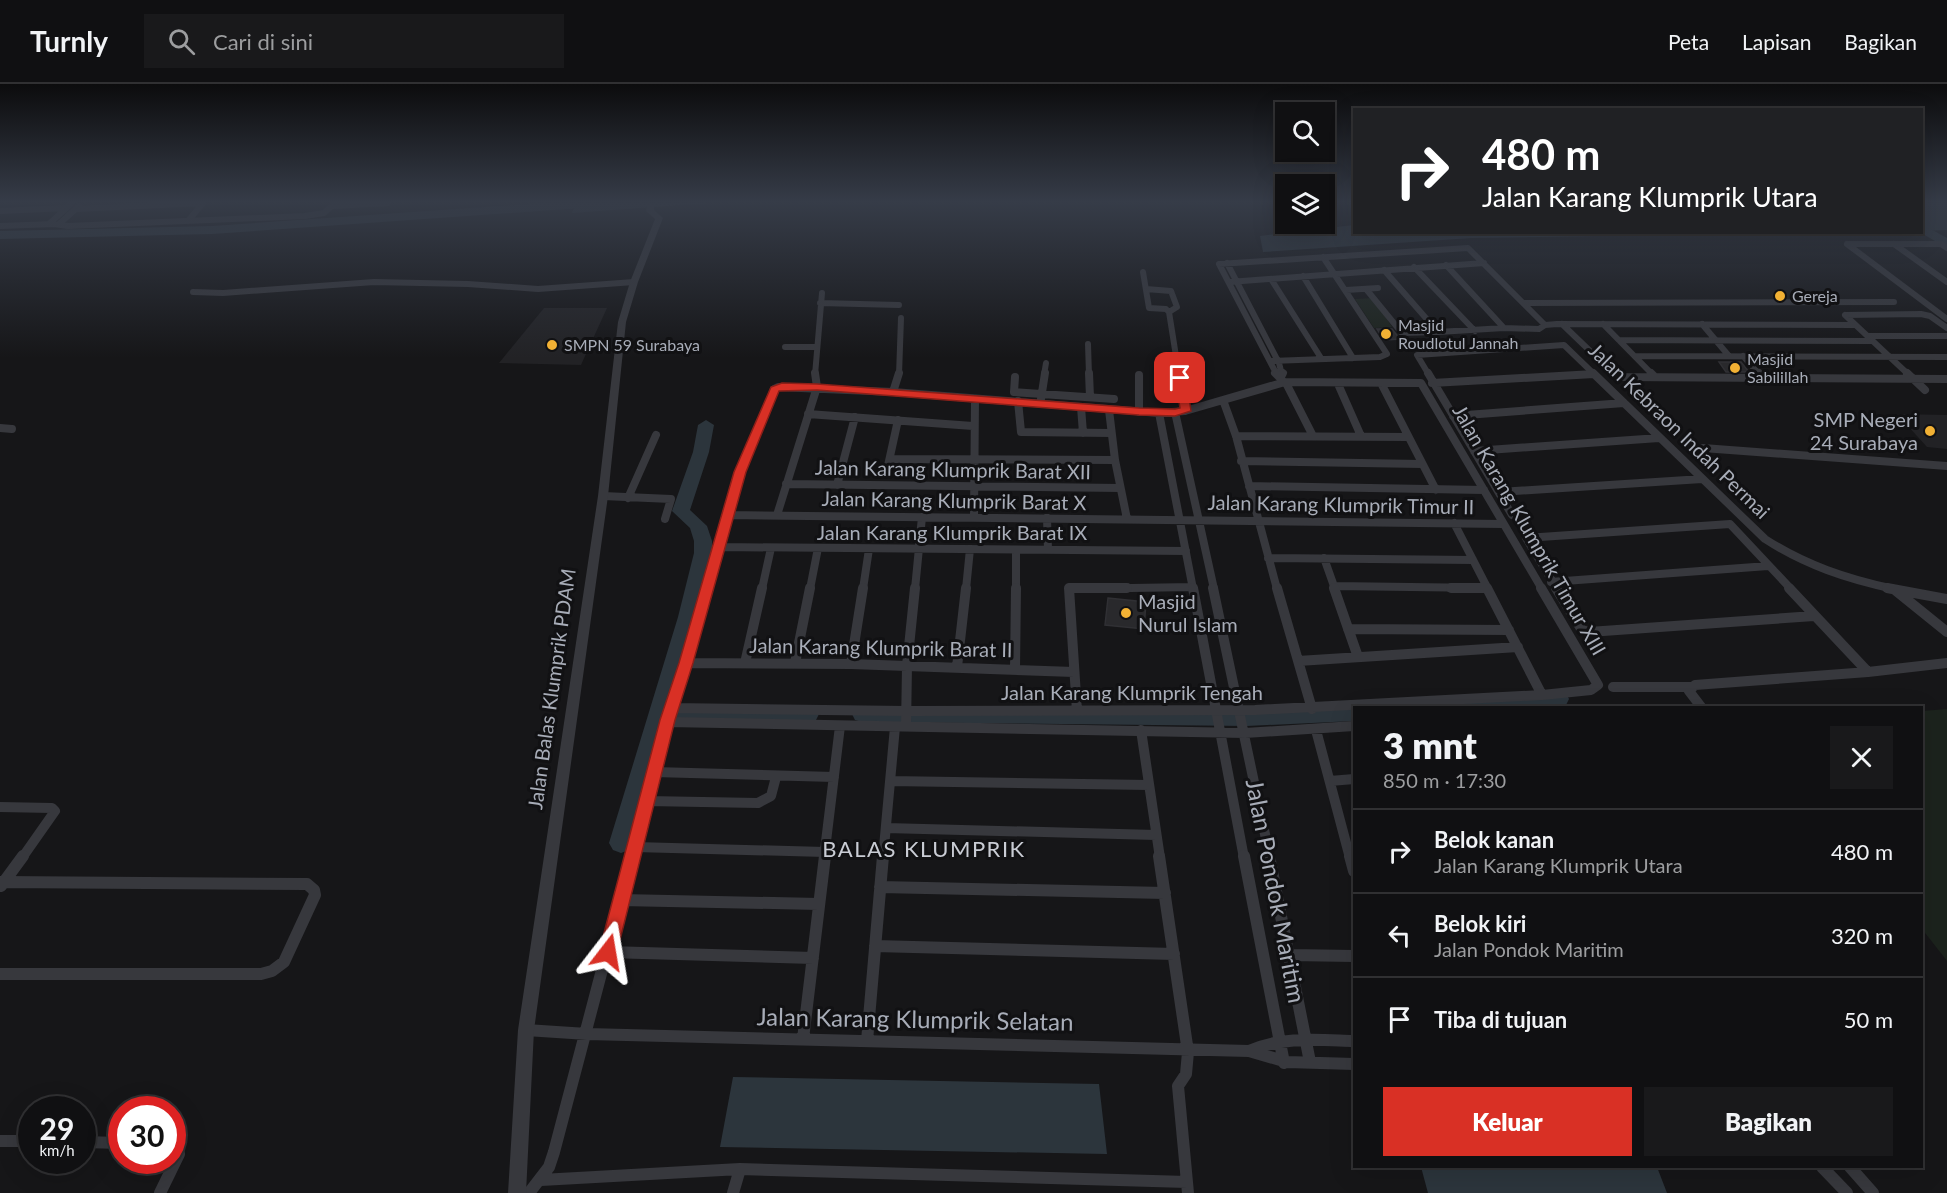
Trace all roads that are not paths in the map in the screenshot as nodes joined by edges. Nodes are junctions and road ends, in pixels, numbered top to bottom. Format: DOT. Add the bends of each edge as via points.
graph roads {
  1 [pos="645,255"];
  2 [pos="1343,255"];
  3 [pos="1476,255"];
  4 [pos="1861,255"];
  5 [pos="1909,255"];
  6 [pos="1323,256"];
  7 [pos="1227,263"];
  8 [pos="1484,263"];
  9 [pos="1446,265"];
  10 [pos="1414,267"];
  11 [pos="1384,270"];
  12 [pos="1143,272"];
  13 [pos="1335,274"];
  14 [pos="1303,276"];
  15 [pos="1271,279"];
  16 [pos="634,282"];
  17 [pos="1229,282"];
  18 [pos="1237,282"];
  19 [pos="1947,282"];
  20 [pos="1378,288"];
  21 [pos="1146,289"];
  22 [pos="1366,289"];
  23 [pos="1346,290"];
  24 [pos="193,292"];
  25 [pos="822,293"];
  26 [pos="1832,302"];
  27 [pos="1894,302"];
  28 [pos="820,303"];
  29 [pos="1529,303"];
  30 [pos="898,305"];
  31 [pos="1169,312"];
  32 [pos="1844,312"];
  33 [pos="901,318"];
  34 [pos="1947,319"];
  35 [pos="1603,324"];
  36 [pos="1702,324"];
  37 [pos="1554,325"];
  38 [pos="1855,325"];
  39 [pos="1504,328"];
  40 [pos="1947,328"];
  41 [pos="1474,331"];
  42 [pos="1438,333"];
  43 [pos="1947,336"];
  44 [pos="1870,339"];
  45 [pos="1619,340"];
  46 [pos="1716,340"];
  47 [pos="1088,344"];
  48 [pos="784,346"];
  49 [pos="816,347"];
  50 [pos="1635,356"];
  51 [pos="1730,356"];
  52 [pos="1743,356"];
  53 [pos="1889,357"];
  54 [pos="1947,357"];
  55 [pos="1321,358"];
  56 [pos="1353,358"];
  57 [pos="1274,361"];
  58 [pos="1046,363"];
  59 [pos="1594,374"];
  60 [pos="1139,375"];
  61 [pos="1015,377"];
  62 [pos="1655,377"];
  63 [pos="1763,378"];
  64 [pos="1913,379"];
  65 [pos="1947,379"];
  66 [pos="1283,380"];
  67 [pos="1380,383"];
  68 [pos="1338,384"];
  69 [pos="1428,384"];
  70 [pos="817,387"];
  71 [pos="895,387"];
  72 [pos="1924,390"];
  73 [pos="1090,397"];
  74 [pos="1041,398"];
  75 [pos="975,399"];
  76 [pos="1114,399"];
  77 [pos="1223,400"];
  78 [pos="1018,401"];
  79 [pos="1624,403"];
  80 [pos="1185,406"];
  81 [pos="1081,407"];
  82 [pos="1139,407"];
  83 [pos="1109,410"];
  84 [pos="1175,412"];
  85 [pos="1159,413"];
  86 [pos="808,414"];
  87 [pos="1453,416"];
  88 [pos="855,417"];
  89 [pos="898,420"];
  90 [pos="973,426"];
  91 [pos="0,428"];
  92 [pos="12,429"];
  93 [pos="1083,433"];
  94 [pos="1111,433"];
  95 [pos="656,435"];
  96 [pos="1236,436"];
  97 [pos="1313,436"];
  98 [pos="1361,436"];
  99 [pos="1408,437"];
  100 [pos="1659,438"];
  101 [pos="1703,448"];
  102 [pos="1474,451"];
  103 [pos="890,459"];
  104 [pos="973,460"];
  105 [pos="1115,460"];
  106 [pos="1241,461"];
  107 [pos="1422,464"];
  108 [pos="1947,466"];
  109 [pos="887,470"];
  110 [pos="1702,479"];
  111 [pos="786,484"];
  112 [pos="837,485"];
  113 [pos="1249,486"];
  114 [pos="975,487"];
  115 [pos="1120,488"];
  116 [pos="1436,490"];
  117 [pos="1484,490"];
  118 [pos="1500,492"];
  119 [pos="603,496"];
  120 [pos="628,498"];
  121 [pos="728,515"];
  122 [pos="777,515"];
  123 [pos="1512,515"];
  124 [pos="922,517"];
  125 [pos="974,518"];
  126 [pos="1047,518"];
  127 [pos="665,519"];
  128 [pos="1127,519"];
  129 [pos="1180,520"];
  130 [pos="1198,520"];
  131 [pos="1257,521"];
  132 [pos="1454,523"];
  133 [pos="1503,524"];
  134 [pos="718,547"];
  135 [pos="771,548"];
  136 [pos="818,548"];
  137 [pos="869,549"];
  138 [pos="920,549"];
  139 [pos="970,549"];
  140 [pos="1016,550"];
  141 [pos="1048,550"];
  142 [pos="1186,551"];
  143 [pos="1268,558"];
  144 [pos="1324,558"];
  145 [pos="1473,560"];
  146 [pos="1768,566"];
  147 [pos="1551,582"];
  148 [pos="1334,586"];
  149 [pos="1193,587"];
  150 [pos="1487,588"];
  151 [pos="1895,590"];
  152 [pos="1947,599"];
  153 [pos="1814,616"];
  154 [pos="1348,629"];
  155 [pos="1509,630"];
  156 [pos="1947,632"];
  157 [pos="1518,647"];
  158 [pos="1358,657"];
  159 [pos="1298,661"];
  160 [pos="686,663"];
  161 [pos="745,663"];
  162 [pos="795,663"];
  163 [pos="1947,663"];
  164 [pos="851,664"];
  165 [pos="907,666"];
  166 [pos="957,667"];
  167 [pos="1015,669"];
  168 [pos="1074,672"];
  169 [pos="1868,672"];
  170 [pos="1613,687"];
  171 [pos="1691,687"];
  172 [pos="1591,690"];
  173 [pos="1542,695"];
  174 [pos="1361,706"];
  175 [pos="1700,706"];
  176 [pos="1353,707"];
  177 [pos="1312,709"];
  178 [pos="1077,711"];
  179 [pos="1241,713"];
  180 [pos="669,715"];
  181 [pos="904,721"];
  182 [pos="1219,722"];
  183 [pos="840,726"];
  184 [pos="1353,726"];
  185 [pos="1141,730"];
  186 [pos="1245,730"];
  187 [pos="1316,730"];
  188 [pos="654,772"];
  189 [pos="776,777"];
  190 [pos="834,777"];
  191 [pos="1353,779"];
  192 [pos="1330,781"];
  193 [pos="890,782"];
  194 [pos="1149,785"];
  195 [pos="647,801"];
  196 [pos="0,807"];
  197 [pos="886,828"];
  198 [pos="1350,832"];
  199 [pos="1156,835"];
  200 [pos="635,847"];
  201 [pos="825,852"];
  202 [pos="1353,861"];
  203 [pos="1,884"];
  204 [pos="880,887"];
  205 [pos="1165,893"];
  206 [pos="621,900"];
  207 [pos="819,904"];
  208 [pos="875,945"];
  209 [pos="608,952"];
  210 [pos="1174,954"];
  211 [pos="1290,955"];
  212 [pos="1353,956"];
  213 [pos="813,958"];
  214 [pos="0,974"];
  215 [pos="526,1029"];
  216 [pos="581,1033"];
  217 [pos="803,1039"];
  218 [pos="1281,1040"];
  219 [pos="1307,1040"];
  220 [pos="867,1041"];
  221 [pos="1353,1041"];
  222 [pos="1188,1049"];
  223 [pos="1249,1051"];
  224 [pos="1310,1062"];
  225 [pos="1284,1063"];
  226 [pos="1353,1064"];
  227 [pos="0,1141"];
  228 [pos="18,1141"];
  229 [pos="1823,1168"];
  230 [pos="1851,1168"];
  231 [pos="740,1171"];
  232 [pos="169,1174"];
  233 [pos="541,1180"];
  234 [pos="1188,1188"];
  235 [pos="160,1193"];
  236 [pos="517,1193"];
  237 [pos="529,1193"];
  238 [pos="734,1193"];
  239 [pos="1847,1193"];
  240 [pos="1874,1193"];
  1 -- 16 [label="street, Jalan Balas Klumprik PDAM"];
  2 -- 6 [label="street, Jalan Kebraon Indah Permai"];
  3 -- 8 [label="street, Jalan Kebraon Indah Permai"];
  4 -- 34 [label="street"];
  5 -- 19 [label="street"];
  6 -- 7 [label="street"];
  6 -- 13 [label="street"];
  7 -- 17 [label="street" via="1219,265"];
  7 -- 18 [label="street"];
  8 -- 9 [label="street"];
  8 -- 29 [label="street, Jalan Kebraon Indah Permai"];
  9 -- 10 [label="street"];
  9 -- 39 [label="street"];
  10 -- 11 [label="street"];
  10 -- 41 [label="street"];
  11 -- 13 [label="street"];
  11 -- 42 [label="street"];
  12 -- 21 [label="street"];
  13 -- 14 [label="street"];
  13 -- 23 [label="street"];
  14 -- 15 [label="street"];
  14 -- 56 [label="street"];
  15 -- 18 [label="street"];
  15 -- 55 [label="street"];
  16 -- 24 [label="street" via="538,289 374,282"];
  16 -- 119 [label="street, Jalan Balas Klumprik PDAM" via="622,322"];
  17 -- 18 [label="street"];
  17 -- 57 [label="street"];
  18 -- 57 [label="street"];
  20 -- 22 [label="street"];
  21 -- 31 [label="street" via="1149,309"];
  21 -- 31 [label="street" via="1171,291 1177,307"];
  22 -- 23 [label="street"];
  22 -- 42 [label="street" via="1402,333"];
  23 -- 56 [label="street" via="1387,354"];
  25 -- 28 [label="street"];
  26 -- 27 [label="street"];
  26 -- 29 [label="street"];
  26 -- 32 [label="street"];
  28 -- 30 [label="street"];
  28 -- 49 [label="street"];
  29 -- 37 [label="street, Jalan Kebraon Indah Permai"];
  31 -- 80 [label="street"];
  32 -- 38 [label="street"];
  32 -- 40 [label="street" via="1921,314"];
  33 -- 71 [label="street"];
  35 -- 36 [label="street"];
  35 -- 37 [label="street"];
  35 -- 45 [label="street, Jalan Kebraon Indah Permai"];
  36 -- 38 [label="street"];
  36 -- 46 [label="street"];
  37 -- 39 [label="street" via="1539,329"];
  37 -- 62 [label="street, Jalan Kebraon Indah Permai" via="1615,375"];
  38 -- 44 [label="street"];
  39 -- 41 [label="street"];
  41 -- 42 [label="street"];
  43 -- 44 [label="street"];
  44 -- 46 [label="street"];
  44 -- 53 [label="street"];
  45 -- 46 [label="street"];
  45 -- 50 [label="street, Jalan Kebraon Indah Permai"];
  46 -- 51 [label="street"];
  47 -- 73 [label="street"];
  48 -- 49 [label="street"];
  49 -- 70 [label="street"];
  50 -- 51 [label="street"];
  50 -- 62 [label="street, Jalan Kebraon Indah Permai"];
  51 -- 52 [label="street"];
  52 -- 53 [label="street"];
  52 -- 63 [label="street"];
  53 -- 54 [label="street"];
  53 -- 64 [label="street"];
  55 -- 56 [label="street"];
  55 -- 57 [label="street"];
  57 -- 66 [label="street" via="1275,373"];
  58 -- 74 [label="street"];
  59 -- 69 [label="street"];
  59 -- 69 [label="street, Jalan Kebraon Indah Permai" via="1562,344 1417,355"];
  59 -- 79 [label="street, Jalan Kebraon Indah Permai"];
  60 -- 82 [label="street"];
  61 -- 74 [label="street" via="1013,391"];
  62 -- 63 [label="street"];
  63 -- 64 [label="street"];
  64 -- 65 [label="street"];
  64 -- 72 [label="street"];
  66 -- 68 [label="street"];
  66 -- 77 [label="street"];
  66 -- 97 [label="street"];
  67 -- 68 [label="street"];
  67 -- 69 [label="street"];
  67 -- 99 [label="street"];
  68 -- 98 [label="street"];
  69 -- 87 [label="street, Jalan Kebraon Indah Permai"];
  69 -- 117 [label="street, Jalan Karang Klumprik Timur XIII"];
  70 -- 71 [label="street"];
  70 -- 86 [label="street"];
  70 -- 121 [label="street" via="774,389 740,472"];
  71 -- 75 [label="street"];
  73 -- 74 [label="street"];
  73 -- 76 [label="street"];
  74 -- 78 [label="street"];
  74 -- 81 [label="street"];
  75 -- 78 [label="street"];
  75 -- 90 [label="street"];
  77 -- 80 [label="street"];
  77 -- 96 [label="street"];
  78 -- 93 [label="street" via="1021,432"];
  79 -- 87 [label="street"];
  79 -- 100 [label="street, Jalan Kebraon Indah Permai"];
  80 -- 84 [label="street"];
  81 -- 83 [label="street"];
  81 -- 93 [label="street"];
  82 -- 83 [label="street"];
  82 -- 85 [label="street"];
  83 -- 94 [label="street"];
  84 -- 85 [label="street"];
  84 -- 130 [label="street, Jalan Pondok Maritim"];
  85 -- 129 [label="street, Jalan Pondok Maritim"];
  86 -- 88 [label="street"];
  86 -- 111 [label="street"];
  87 -- 102 [label="street, Jalan Kebraon Indah Permai"];
  88 -- 89 [label="street"];
  88 -- 112 [label="street"];
  89 -- 90 [label="street"];
  89 -- 103 [label="street"];
  90 -- 104 [label="street"];
  91 -- 92 [label="street"];
  93 -- 94 [label="street"];
  94 -- 105 [label="street"];
  95 -- 120 [label="street"];
  96 -- 97 [label="street"];
  96 -- 106 [label="street"];
  97 -- 98 [label="street"];
  98 -- 99 [label="street"];
  99 -- 107 [label="street"];
  100 -- 102 [label="street"];
  100 -- 110 [label="street, Jalan Kebraon Indah Permai"];
  101 -- 108 [label="street"];
  102 -- 118 [label="street, Jalan Kebraon Indah Permai"];
  103 -- 104 [label="street"];
  103 -- 109 [label="street"];
  104 -- 105 [label="street"];
  104 -- 114 [label="street"];
  105 -- 115 [label="street"];
  106 -- 107 [label="street"];
  106 -- 113 [label="street"];
  107 -- 116 [label="street"];
  110 -- 118 [label="street"];
  110 -- 151 [label="street, Jalan Kebraon Indah Permai" via="1787,556"];
  111 -- 112 [label="street, Jalan Karang Klumprik Barat XII"];
  111 -- 122 [label="street"];
  112 -- 114 [label="street, Jalan Karang Klumprik Barat XII"];
  113 -- 116 [label="street"];
  113 -- 131 [label="street"];
  114 -- 115 [label="street, Jalan Karang Klumprik Barat XII"];
  114 -- 125 [label="street"];
  115 -- 128 [label="street"];
  116 -- 117 [label="street"];
  117 -- 133 [label="street, Jalan Karang Klumprik Timur XIII"];
  118 -- 123 [label="street, Jalan Kebraon Indah Permai"];
  119 -- 120 [label="street"];
  119 -- 215 [label="street, Jalan Balas Klumprik PDAM"];
  120 -- 127 [label="street" via="671,499"];
  121 -- 122 [label="street, Jalan Karang Klumprik Barat X"];
  121 -- 134 [label="street"];
  122 -- 124 [label="street, Jalan Karang Klumprik Barat X"];
  124 -- 125 [label="street, Jalan Karang Klumprik Barat X"];
  124 -- 138 [label="street"];
  125 -- 126 [label="street, Jalan Karang Klumprik Barat X"];
  126 -- 128 [label="street, Jalan Karang Klumprik Barat X"];
  126 -- 141 [label="street"];
  128 -- 129 [label="street, Jalan Karang Klumprik Barat X"];
  129 -- 130 [label="street, Jalan Karang Klumprik Timur II"];
  129 -- 142 [label="street, Jalan Pondok Maritim"];
  130 -- 131 [label="street, Jalan Karang Klumprik Timur II"];
  130 -- 179 [label="street, Jalan Pondok Maritim"];
  131 -- 132 [label="street, Jalan Karang Klumprik Timur II"];
  131 -- 143 [label="street"];
  132 -- 133 [label="street, Jalan Karang Klumprik Timur II"];
  132 -- 145 [label="street"];
  133 -- 172 [label="street, Jalan Karang Klumprik Timur XIII" via="1598,683"];
  134 -- 135 [label="street, Jalan Karang Klumprik Barat IX"];
  134 -- 160 [label="street"];
  135 -- 136 [label="street, Jalan Karang Klumprik Barat IX"];
  135 -- 161 [label="street"];
  136 -- 137 [label="street, Jalan Karang Klumprik Barat IX"];
  136 -- 162 [label="street"];
  137 -- 138 [label="street, Jalan Karang Klumprik Barat IX"];
  137 -- 164 [label="street"];
  138 -- 139 [label="street, Jalan Karang Klumprik Barat IX"];
  138 -- 165 [label="street"];
  139 -- 140 [label="street, Jalan Karang Klumprik Barat IX"];
  139 -- 166 [label="street"];
  140 -- 141 [label="street, Jalan Karang Klumprik Barat IX"];
  140 -- 167 [label="street"];
  141 -- 142 [label="street, Jalan Karang Klumprik Barat IX"];
  142 -- 149 [label="street, Jalan Pondok Maritim"];
  143 -- 144 [label="street"];
  143 -- 159 [label="street"];
  144 -- 145 [label="street"];
  144 -- 148 [label="street"];
  145 -- 150 [label="street"];
  146 -- 147 [label="street"];
  146 -- 147 [label="street" via="1728,524 1526,538"];
  146 -- 153 [label="street"];
  147 -- 153 [label="street" via="1579,627 1589,632"];
  148 -- 150 [label="street"];
  148 -- 154 [label="street"];
  149 -- 168 [label="street" via="1070,587"];
  149 -- 182 [label="street, Jalan Pondok Maritim"];
  150 -- 155 [label="street"];
  151 -- 152 [label="street, Jalan Kebraon Indah Permai"];
  151 -- 156 [label="street"];
  153 -- 169 [label="street"];
  154 -- 155 [label="street"];
  154 -- 158 [label="street"];
  155 -- 157 [label="street"];
  157 -- 158 [label="street"];
  157 -- 173 [label="street"];
  158 -- 159 [label="street"];
  159 -- 177 [label="street"];
  160 -- 161 [label="street, Jalan Karang Klumprik Barat II"];
  160 -- 180 [label="street"];
  161 -- 162 [label="street, Jalan Karang Klumprik Barat II"];
  162 -- 164 [label="street, Jalan Karang Klumprik Barat II"];
  163 -- 169 [label="street"];
  164 -- 165 [label="street, Jalan Karang Klumprik Barat II"];
  165 -- 166 [label="street, Jalan Karang Klumprik Barat II"];
  165 -- 181 [label="street"];
  166 -- 167 [label="street, Jalan Karang Klumprik Barat II"];
  167 -- 168 [label="street, Jalan Karang Klumprik Barat II"];
  168 -- 178 [label="street"];
  169 -- 171 [label="street"];
  170 -- 171 [label="street"];
  171 -- 175 [label="street" via="1689,691"];
  172 -- 173 [label="street, Jalan Karang Klumprik Tengah"];
  173 -- 174 [label="street, Jalan Karang Klumprik Tengah"];
  176 -- 177 [label="street, Jalan Karang Klumprik Tengah"];
  177 -- 179 [label="street, Jalan Karang Klumprik Tengah"];
  178 -- 181 [label="street, Jalan Karang Klumprik Tengah"];
  178 -- 182 [label="street, Jalan Karang Klumprik Tengah"];
  179 -- 182 [label="street, Jalan Karang Klumprik Tengah"];
  179 -- 186 [label="street, Jalan Pondok Maritim"];
  180 -- 181 [label="street, Jalan Karang Klumprik Tengah"];
  180 -- 183 [label="street, Jalan Karang Klumprik Tengah"];
  180 -- 188 [label="street"];
  181 -- 183 [label="street, Jalan Karang Klumprik Tengah"];
  181 -- 185 [label="street, Jalan Karang Klumprik Tengah"];
  181 -- 193 [label="street"];
  182 -- 185 [label="street, Jalan Karang Klumprik Tengah"];
  182 -- 186 [label="street, Jalan Karang Klumprik Tengah"];
  182 -- 218 [label="street, Jalan Pondok Maritim"];
  183 -- 190 [label="street"];
  184 -- 187 [label="street, Jalan Karang Klumprik Tengah"];
  185 -- 194 [label="street"];
  186 -- 187 [label="street, Jalan Karang Klumprik Tengah"];
  186 -- 211 [label="street, Jalan Pondok Maritim"];
  187 -- 192 [label="street"];
  188 -- 189 [label="street"];
  188 -- 195 [label="street"];
  189 -- 190 [label="street"];
  189 -- 195 [label="street" via="771,796 758,803"];
  190 -- 201 [label="street"];
  191 -- 192 [label="street"];
  192 -- 198 [label="street"];
  193 -- 194 [label="street"];
  193 -- 197 [label="street"];
  194 -- 199 [label="street"];
  195 -- 200 [label="street"];
  196 -- 203 [label="street" via="55,811"];
  197 -- 199 [label="street"];
  197 -- 204 [label="street"];
  198 -- 202 [label="street"];
  199 -- 205 [label="street"];
  200 -- 201 [label="street"];
  200 -- 206 [label="street"];
  201 -- 207 [label="street"];
  203 -- 214 [label="street" via="307,885 314,890 314,899 284,962 261,974"];
  204 -- 205 [label="street"];
  204 -- 208 [label="street"];
  205 -- 210 [label="street"];
  206 -- 207 [label="street"];
  206 -- 209 [label="street"];
  207 -- 213 [label="street"];
  208 -- 210 [label="street"];
  208 -- 220 [label="street"];
  209 -- 213 [label="street"];
  209 -- 216 [label="street"];
  210 -- 222 [label="street"];
  211 -- 212 [label="street"];
  211 -- 219 [label="street, Jalan Pondok Maritim"];
  213 -- 217 [label="street"];
  215 -- 216 [label="street, Jalan Karang Klumprik Selatan"];
  215 -- 236 [label="street, Jalan Balas Klumprik PDAM"];
  216 -- 217 [label="street, Jalan Karang Klumprik Selatan"];
  216 -- 233 [label="street" via="554,1152"];
  217 -- 220 [label="street, Jalan Karang Klumprik Selatan"];
  218 -- 219 [label="street, Jalan Karang Klumprik Selatan"];
  218 -- 223 [label="street, Jalan Karang Klumprik Selatan"];
  218 -- 225 [label="street, Jalan Pondok Maritim"];
  219 -- 221 [label="street, Jalan Karang Klumprik Selatan"];
  219 -- 224 [label="street, Jalan Pondok Maritim"];
  220 -- 222 [label="street, Jalan Karang Klumprik Selatan"];
  222 -- 223 [label="street, Jalan Karang Klumprik Selatan"];
  222 -- 234 [label="street" via="1186,1074 1178,1086"];
  223 -- 225 [label="street, Jalan Karang Klumprik Selatan"];
  224 -- 225 [label="street, Jalan Karang Klumprik Selatan"];
  224 -- 226 [label="street, Jalan Karang Klumprik Selatan"];
  227 -- 228 [label="street"];
  229 -- 239 [label="street"];
  230 -- 240 [label="street"];
  231 -- 233 [label="street"];
  231 -- 234 [label="street"];
  231 -- 238 [label="street"];
  232 -- 235 [label="street"];
  233 -- 237 [label="street"];
}
